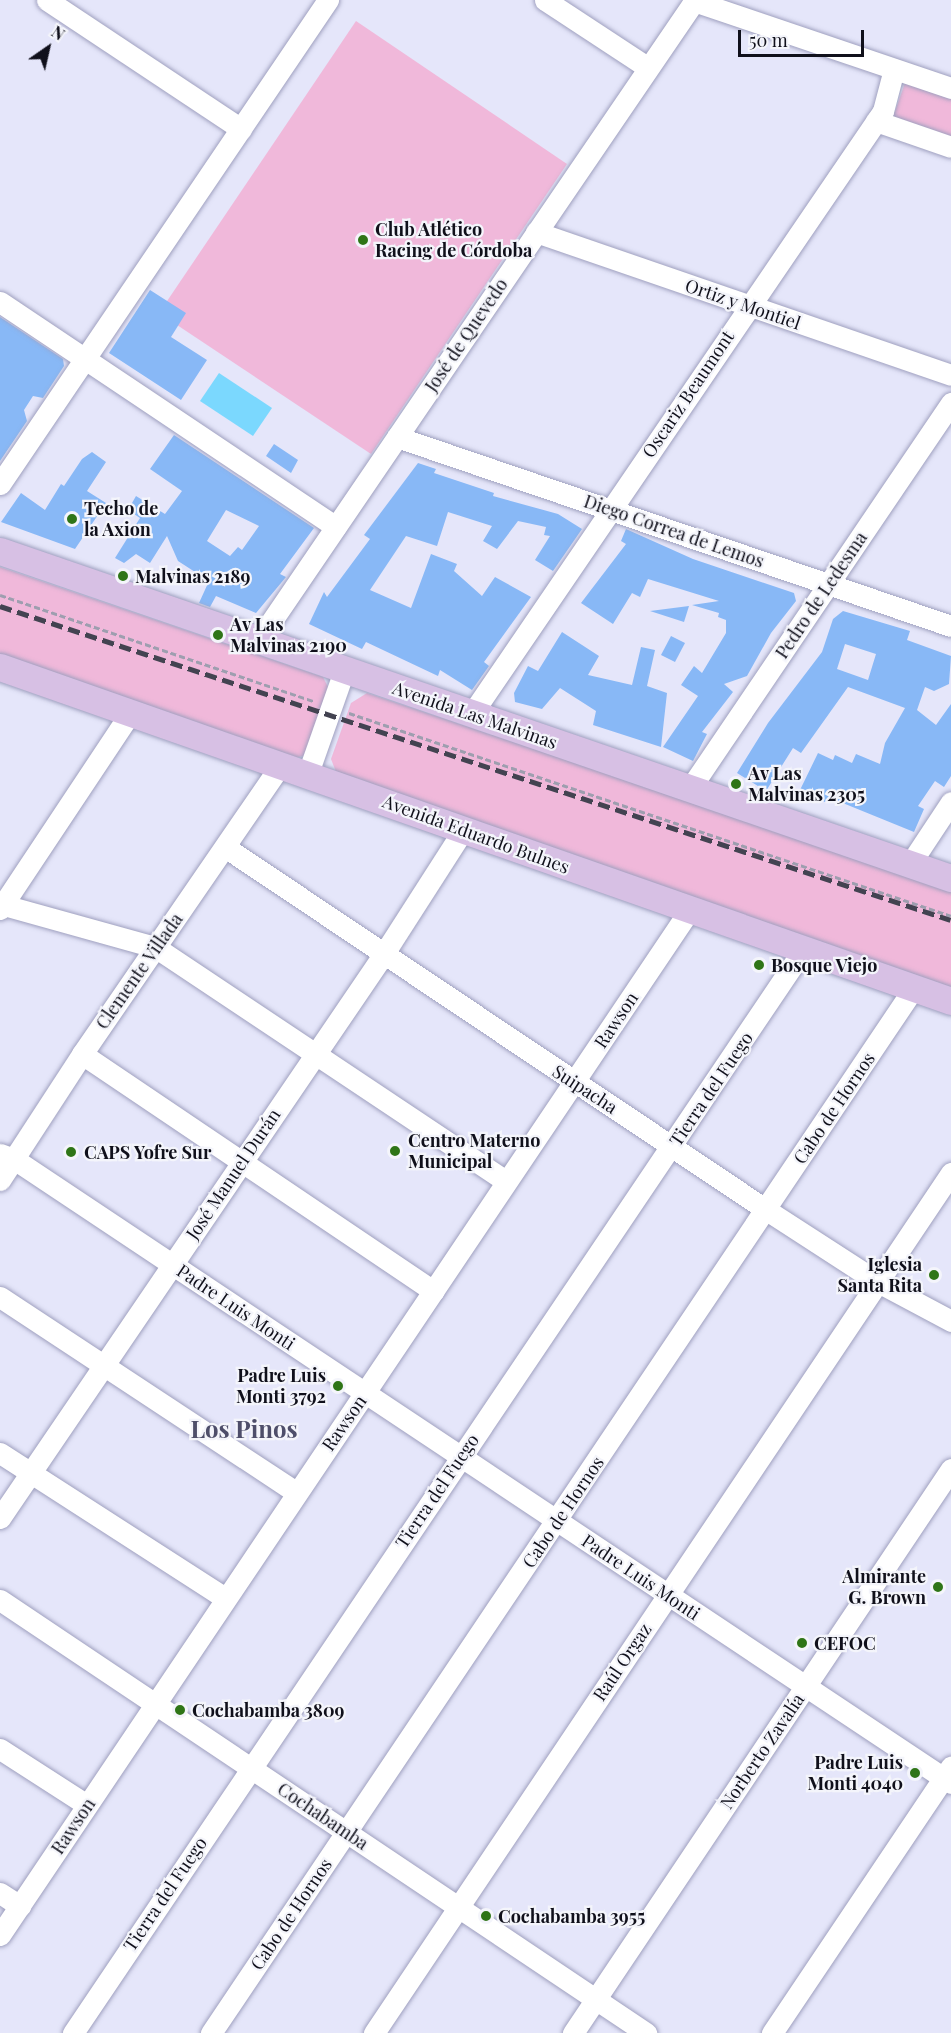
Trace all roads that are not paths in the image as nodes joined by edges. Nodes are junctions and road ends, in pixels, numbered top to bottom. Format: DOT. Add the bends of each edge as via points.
graph roads {
  1 [pos="47,0"];
  2 [pos="328,0"];
  3 [pos="545,0"];
  4 [pos="694,1"];
  5 [pos="647,67"];
  6 [pos="894,69"];
  7 [pos="951,88"];
  8 [pos="876,121"];
  9 [pos="241,129"];
  10 [pos="951,147"];
  11 [pos="536,232"];
  12 [pos="0,303"];
  13 [pos="747,306"];
  14 [pos="86,359"];
  15 [pos="951,375"];
  16 [pos="951,403"];
  17 [pos="397,437"];
  18 [pos="0,484"];
  19 [pos="612,509"];
  20 [pos="336,527"];
  21 [pos="0,551"];
  22 [pos="828,584"];
  23 [pos="951,626"];
  24 [pos="258,641"];
  25 [pos="0,667"];
  26 [pos="344,671"];
  27 [pos="131,712"];
  28 [pos="471,715"];
  29 [pos="281,764"];
  30 [pos="308,773"];
  31 [pos="692,787"];
  32 [pos="951,802"];
  33 [pos="464,829"];
  34 [pos="225,847"];
  35 [pos="910,864"];
  36 [pos="951,878"];
  37 [pos="1,906"];
  38 [pos="689,911"];
  39 [pos="155,947"];
  40 [pos="803,950"];
  41 [pos="383,956"];
  42 [pos="913,989"];
  43 [pos="951,1001"];
  44 [pos="82,1054"];
  45 [pos="315,1054"];
  46 [pos="574,1081"];
  47 [pos="672,1146"];
  48 [pos="7,1157"];
  49 [pos="242,1162"];
  50 [pos="951,1173"];
  51 [pos="0,1180"];
  52 [pos="507,1181"];
  53 [pos="765,1209"];
  54 [pos="172,1264"];
  55 [pos="878,1282"];
  56 [pos="434,1291"];
  57 [pos="0,1297"];
  58 [pos="951,1321"];
  59 [pos="102,1366"];
  60 [pos="365,1393"];
  61 [pos="0,1453"];
  62 [pos="460,1456"];
  63 [pos="951,1469"];
  64 [pos="31,1473"];
  65 [pos="296,1492"];
  66 [pos="0,1518"];
  67 [pos="558,1521"];
  68 [pos="668,1594"];
  69 [pos="225,1598"];
  70 [pos="0,1599"];
  71 [pos="806,1686"];
  72 [pos="154,1703"];
  73 [pos="0,1749"];
  74 [pos="249,1766"];
  75 [pos="948,1776"];
  76 [pos="87,1805"];
  77 [pos="347,1832"];
  78 [pos="0,1893"];
  79 [pos="20,1906"];
  80 [pos="458,1907"];
  81 [pos="0,1935"];
  82 [pos="596,2000"];
  83 [pos="73,2033"];
  84 [pos="211,2033"];
  85 [pos="374,2033"];
  86 [pos="573,2033"];
  87 [pos="646,2033"];
  88 [pos="772,2033"];
  1 -- 9 [label="street"];
  2 -- 9 [label="street"];
  3 -- 5 [label="street"];
  4 -- 5 [label="street, José de Quevedo"];
  4 -- 6 [label="street"];
  5 -- 11 [label="street, José de Quevedo"];
  6 -- 7 [label="street"];
  6 -- 8 [label="street, Oscariz Beaumont" via="888,96"];
  8 -- 10 [label="street"];
  8 -- 13 [label="street, Oscariz Beaumont"];
  9 -- 14 [label="street"];
  11 -- 13 [label="street, Ortiz y Montiel"];
  11 -- 17 [label="street, José de Quevedo"];
  12 -- 14 [label="street"];
  13 -- 15 [label="street, Ortiz y Montiel"];
  13 -- 19 [label="street, Oscariz Beaumont"];
  14 -- 18 [label="street"];
  14 -- 20 [label="street"];
  16 -- 22 [label="street, Pedro de Ledesma"];
  17 -- 19 [label="street, Diego Correa de Lemos"];
  17 -- 20 [label="street, José de Quevedo"];
  19 -- 22 [label="street, Diego Correa de Lemos"];
  19 -- 28 [label="street, Oscariz Beaumont"];
  20 -- 24 [label="street, José de Quevedo"];
  21 -- 24 [label="main road, Avenida Las Malvinas"];
  22 -- 23 [label="street, Diego Correa de Lemos"];
  22 -- 31 [label="street, Pedro de Ledesma"];
  24 -- 26 [label="main road, Avenida Las Malvinas"];
  25 -- 27 [label="main road, Avenida Eduardo Bulnes"];
  26 -- 28 [label="main road, Avenida Las Malvinas"];
  26 -- 30 [label="street"];
  27 -- 29 [label="main road, Avenida Eduardo Bulnes"];
  27 -- 37 [label="street"];
  28 -- 31 [label="main road, Avenida Las Malvinas"];
  29 -- 30 [label="main road, Avenida Eduardo Bulnes"];
  29 -- 34 [label="street, Clemente Villada"];
  30 -- 33 [label="main road, Avenida Eduardo Bulnes"];
  31 -- 35 [label="main road, Avenida Las Malvinas"];
  32 -- 35 [label="street"];
  33 -- 38 [label="main road, Avenida Eduardo Bulnes"];
  33 -- 41 [label="street, José Manuel Durán"];
  34 -- 39 [label="street, Clemente Villada"];
  34 -- 41 [label="street, Suipacha"];
  35 -- 36 [label="main road, Avenida Las Malvinas"];
  37 -- 39 [label="street"];
  38 -- 40 [label="main road, Avenida Eduardo Bulnes"];
  38 -- 46 [label="street, Rawson"];
  39 -- 44 [label="street, Clemente Villada"];
  39 -- 45 [label="street"];
  40 -- 42 [label="main road, Avenida Eduardo Bulnes"];
  40 -- 47 [label="street, Tierra del Fuego"];
  41 -- 45 [label="street, José Manuel Durán"];
  41 -- 46 [label="street, Suipacha"];
  42 -- 43 [label="main road, Avenida Eduardo Bulnes"];
  42 -- 53 [label="street, Cabo de Hornos"];
  44 -- 48 [label="street, Clemente Villada"];
  44 -- 49 [label="street"];
  45 -- 49 [label="street, José Manuel Durán"];
  45 -- 52 [label="street"];
  46 -- 47 [label="street, Suipacha"];
  46 -- 52 [label="street, Rawson"];
  47 -- 53 [label="street, Suipacha"];
  47 -- 62 [label="street, Tierra del Fuego"];
  48 -- 51 [label="street, Clemente Villada"];
  48 -- 54 [label="street, Padre Luis Monti"];
  49 -- 54 [label="street, José Manuel Durán"];
  49 -- 56 [label="street"];
  50 -- 55 [label="street, Raúl Orgaz"];
  52 -- 56 [label="street, Rawson"];
  53 -- 55 [label="street, Suipacha"];
  53 -- 67 [label="street, Cabo de Hornos"];
  54 -- 59 [label="street, José Manuel Durán"];
  54 -- 60 [label="street, Padre Luis Monti"];
  55 -- 58 [label="street, Suipacha"];
  55 -- 68 [label="street, Raúl Orgaz"];
  56 -- 60 [label="street, Rawson"];
  57 -- 59 [label="street"];
  59 -- 64 [label="street, José Manuel Durán"];
  59 -- 65 [label="street"];
  60 -- 62 [label="street, Padre Luis Monti"];
  60 -- 65 [label="street, Rawson"];
  61 -- 64 [label="street"];
  62 -- 67 [label="street, Padre Luis Monti"];
  62 -- 74 [label="street, Tierra del Fuego"];
  63 -- 71 [label="street, Norberto Zavalía"];
  64 -- 66 [label="street, José Manuel Durán"];
  64 -- 69 [label="street"];
  65 -- 69 [label="street, Rawson"];
  67 -- 68 [label="street, Padre Luis Monti"];
  67 -- 77 [label="street, Cabo de Hornos"];
  68 -- 71 [label="street, Padre Luis Monti"];
  68 -- 80 [label="street, Raúl Orgaz"];
  69 -- 72 [label="street, Rawson"];
  70 -- 72 [label="street, Cochabamba"];
  71 -- 75 [label="street, Padre Luis Monti"];
  71 -- 82 [label="street, Norberto Zavalía"];
  72 -- 74 [label="street, Cochabamba"];
  72 -- 76 [label="street, Rawson"];
  73 -- 76 [label="street"];
  74 -- 77 [label="street, Cochabamba"];
  74 -- 83 [label="street, Tierra del Fuego"];
  75 -- 88 [label="street"];
  76 -- 79 [label="street, Rawson"];
  77 -- 80 [label="street, Cochabamba"];
  77 -- 84 [label="street, Cabo de Hornos"];
  78 -- 79 [label="street"];
  79 -- 81 [label="street, Rawson"];
  80 -- 82 [label="street, Cochabamba"];
  80 -- 85 [label="street, Raúl Orgaz"];
  82 -- 86 [label="street, Norberto Zavalía"];
  82 -- 87 [label="street, Cochabamba"];
}
